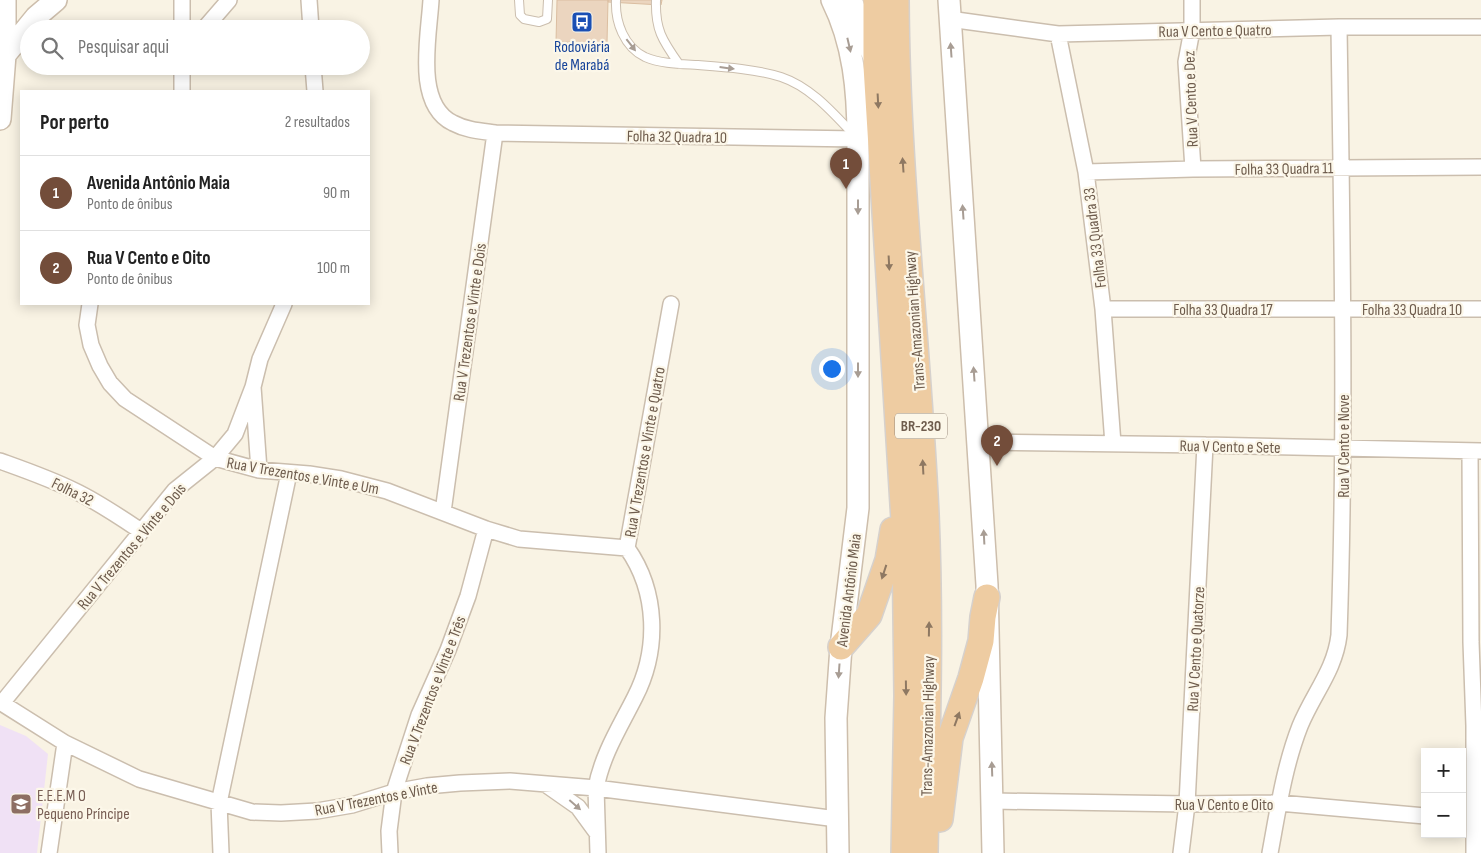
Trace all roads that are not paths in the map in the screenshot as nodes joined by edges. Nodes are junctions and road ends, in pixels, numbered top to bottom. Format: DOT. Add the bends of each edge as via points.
graph roads {
  1 [pos="5,0"];
  2 [pos="56,0"];
  3 [pos="182,0"];
  4 [pos="229,0"];
  5 [pos="309,0"];
  6 [pos="432,0"];
  7 [pos="519,0"];
  8 [pos="548,0"];
  9 [pos="616,0"];
  10 [pos="656,0"];
  11 [pos="832,0"];
  12 [pos="851,0"];
  13 [pos="876,0"];
  14 [pos="896,0"];
  15 [pos="1192,0"];
  16 [pos="947,6"];
  17 [pos="34,20"];
  18 [pos="182,20"];
  19 [pos="212,20"];
  20 [pos="310,20"];
  21 [pos="1339,27"];
  22 [pos="1481,27"];
  23 [pos="1192,30"];
  24 [pos="1058,34"];
  25 [pos="20,37"];
  26 [pos="5,55"];
  27 [pos="679,64"];
  28 [pos="876,66"];
  29 [pos="182,75"];
  30 [pos="313,75"];
  31 [pos="182,90"];
  32 [pos="314,90"];
  33 [pos="0,119"];
  34 [pos="495,133"];
  35 [pos="858,139"];
  36 [pos="1481,167"];
  37 [pos="1342,168"];
  38 [pos="1193,169"];
  39 [pos="1086,172"];
  40 [pos="671,304"];
  41 [pos="90,305"];
  42 [pos="284,305"];
  43 [pos="1103,309"];
  44 [pos="1344,309"];
  45 [pos="1481,309"];
  46 [pos="254,387"];
  47 [pos="979,442"];
  48 [pos="1113,444"];
  49 [pos="1206,445"];
  50 [pos="1343,448"];
  51 [pos="1476,451"];
  52 [pos="900,455"];
  53 [pos="215,458"];
  54 [pos="0,461"];
  55 [pos="259,470"];
  56 [pos="289,472"];
  57 [pos="443,512"];
  58 [pos="486,529"];
  59 [pos="141,531"];
  60 [pos="626,548"];
  61 [pos="987,597"];
  62 [pos="841,647"];
  63 [pos="1,703"];
  64 [pos="65,743"];
  65 [pos="546,785"];
  66 [pos="596,788"];
  67 [pos="394,792"];
  68 [pos="993,801"];
  69 [pos="219,803"];
  70 [pos="1279,803"];
  71 [pos="1188,804"];
  72 [pos="1421,816"];
  73 [pos="837,819"];
  74 [pos="1473,823"];
  75 [pos="597,833"];
  76 [pos="49,853"];
  77 [pos="221,853"];
  78 [pos="390,853"];
  79 [pos="598,853"];
  80 [pos="838,853"];
  81 [pos="904,853"];
  82 [pos="925,853"];
  83 [pos="934,853"];
  84 [pos="993,853"];
  85 [pos="1181,853"];
  86 [pos="1270,853"];
  87 [pos="1474,853"];
  1 -- 26 [label="main road"];
  2 -- 17 [label="main road"];
  3 -- 18 [label="street"];
  4 -- 19 [label="street"];
  5 -- 20 [label="street"];
  6 -- 34 [label="street, Folha 32 Quadra 10" via="426,72 434,105 452,123"];
  7 -- 8 [label="lane" via="520,15 524,20 539,22 547,19"];
  9 -- 27 [label="lane, one-way" via="620,29 636,51 647,58"];
  10 -- 27 [label="lane" via="655,18 660,34"];
  11 -- 35 [label="main road, Avenida Antônio Maia, one-way" via="841,18 854,67"];
  12 -- 28 [label="main road"];
  13 -- 28 [label="highway, Trans-Amazonian Highway / BR-230"];
  82 -- 14 [label="highway, Trans-Amazonian Highway / BR-230, one-way" via="929,598 920,408 899,118"];
  15 -- 23 [label="street, Rua V Cento e Dez"];
  16 -- 24 [label="street, Rua V Cento e Quatro"];
  47 -- 16 [label="main road, one-way"];
  21 -- 22 [label="street, Rua V Cento e Quatro"];
  21 -- 23 [label="street, Rua V Cento e Quatro"];
  21 -- 37 [label="street, Rua V Cento e Nove"];
  23 -- 24 [label="street, Rua V Cento e Quatro"];
  23 -- 38 [label="street, Rua V Cento e Dez" via="1186,62"];
  24 -- 39 [label="street, Folha 33 Quadra 33"];
  25 -- 26 [label="main road"];
  26 -- 33 [label="main road"];
  27 -- 35 [label="lane, one-way" via="782,77 817,98"];
  28 -- 52 [label="highway, Trans-Amazonian Highway / BR-230, one-way"];
  29 -- 31 [label="street"];
  30 -- 32 [label="street"];
  34 -- 35 [label="street, Folha 32 Quadra 10"];
  34 -- 57 [label="street, Rua V Trezentos e Vinte e Dois"];
  35 -- 62 [label="main road, Avenida Antônio Maia, one-way" via="858,508"];
  36 -- 37 [label="street, Folha 33 Quadra 11"];
  37 -- 38 [label="street, Folha 33 Quadra 11"];
  37 -- 44 [label="street, Rua V Cento e Nove"];
  38 -- 39 [label="street, Folha 33 Quadra 11"];
  39 -- 43 [label="street, Folha 33 Quadra 33"];
  40 -- 60 [label="street, Rua V Trezentos e Vinte e Quatro"];
  41 -- 53 [label="street, Rua V Trezentos e Vinte e Um" via="87,325 91,345 110,383 125,399"];
  42 -- 46 [label="street, Rua V Trezentos e Vinte e Dois" via="260,359"];
  43 -- 44 [label="street, Folha 33 Quadra 17"];
  43 -- 48 [label="street, Folha 33 Quadra 33"];
  44 -- 45 [label="street, Folha 33 Quadra 10"];
  44 -- 50 [label="street, Rua V Cento e Nove"];
  46 -- 53 [label="street, Rua V Trezentos e Vinte e Dois" via="235,434"];
  46 -- 55 [label="street, Rua V Trezentos e Vinte e Dois"];
  47 -- 48 [label="street, Rua V Cento e Sete"];
  61 -- 47 [label="main road, one-way"];
  48 -- 49 [label="street, Rua V Cento e Sete"];
  49 -- 50 [label="street, Rua V Cento e Sete"];
  49 -- 71 [label="street, Rua V Cento e Quatorze"];
  50 -- 51 [label="street, Rua V Cento e Sete"];
  50 -- 70 [label="street, Rua V Cento e Nove" via="1337,651 1301,724"];
  51 -- 74 [label="street" via="1471,642"];
  52 -- 62 [label="highway, one-way" via="896,515 888,560 869,615"];
  52 -- 81 [label="highway, Trans-Amazonian Highway / BR-230, one-way" via="905,537 907,696"];
  53 -- 55 [label="street, Rua V Trezentos e Vinte e Um"];
  53 -- 59 [label="street, Rua V Trezentos e Vinte e Dois" via="175,490"];
  54 -- 59 [label="street, Folha 32" via="76,491"];
  55 -- 56 [label="street, Rua V Trezentos e Vinte e Um"];
  56 -- 57 [label="street, Rua V Trezentos e Vinte e Um" via="341,479 387,490"];
  56 -- 69 [label="street"];
  57 -- 58 [label="street, Rua V Trezentos e Vinte e Um"];
  58 -- 60 [label="street, Rua V Trezentos e Vinte e Um" via="519,539"];
  58 -- 67 [label="street, Rua V Trezentos e Vinte e Três" via="468,596 419,715"];
  59 -- 63 [label="street, Rua V Trezentos e Vinte e Dois"];
  60 -- 66 [label="street, Rua V Trezentos e Vinte e Quatro" via="641,572 646,589 652,642 636,696 613,738"];
  68 -- 61 [label="main road, one-way"];
  83 -- 61 [label="highway, one-way" via="938,844 950,738 981,641"];
  62 -- 73 [label="main road, Avenida Antônio Maia, one-way" via="836,718"];
  63 -- 64 [label="street, Rua V Trezentos e Vinte"];
  64 -- 69 [label="street, Rua V Trezentos e Vinte" via="138,780"];
  64 -- 76 [label="street"];
  65 -- 66 [label="street, Rua V Trezentos e Vinte"];
  65 -- 67 [label="street, Rua V Trezentos e Vinte" via="510,781 460,782"];
  65 -- 75 [label="street, one-way" via="578,807"];
  66 -- 73 [label="street, Rua V Trezentos e Vinte"];
  66 -- 75 [label="street, Rua V Trezentos e Vinte e Quatro"];
  67 -- 69 [label="street, Rua V Trezentos e Vinte" via="352,805 317,811 252,812"];
  67 -- 78 [label="street, Rua V Trezentos e Vinte e Três"];
  68 -- 71 [label="street, Rua V Cento e Oito"];
  68 -- 84 [label="main road"];
  69 -- 77 [label="street"];
  70 -- 71 [label="street, Rua V Cento e Oito"];
  70 -- 72 [label="street, Rua V Cento e Oito"];
  70 -- 86 [label="street, Rua V Cento e Nove"];
  71 -- 85 [label="street, Rua V Cento e Quatorze"];
  73 -- 80 [label="main road, Avenida Antônio Maia"];
  74 -- 87 [label="street"];
  75 -- 79 [label="street, Rua V Trezentos e Vinte e Quatro"];
}
